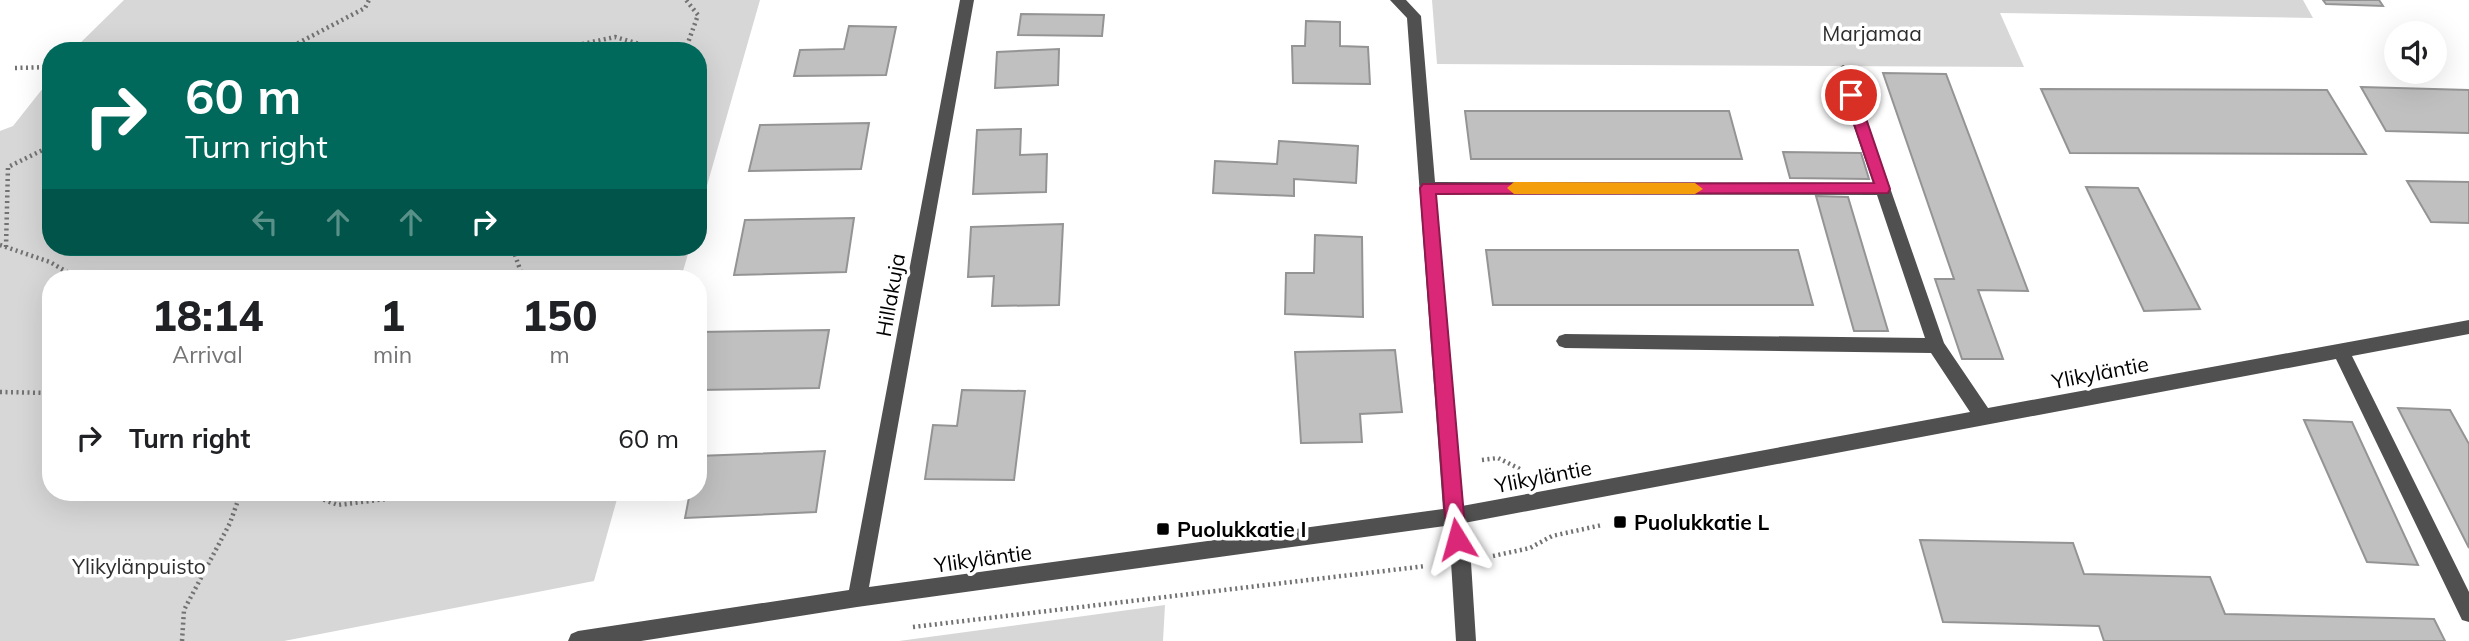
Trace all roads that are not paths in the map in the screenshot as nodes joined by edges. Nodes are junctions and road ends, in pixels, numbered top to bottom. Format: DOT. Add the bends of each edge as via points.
graph roads {
  1 [pos="967,0"];
  2 [pos="1397,0"];
  3 [pos="1843,71"];
  4 [pos="1428,188"];
  5 [pos="1883,189"];
  6 [pos="2469,327"];
  7 [pos="1564,341"];
  8 [pos="1936,346"];
  9 [pos="2341,351"];
  10 [pos="1984,417"];
  11 [pos="1453,516"];
  12 [pos="857,598"];
  13 [pos="2469,613"];
  14 [pos="578,641"];
  15 [pos="1466,641"];
  1 -- 12 [label="street, Hillakuja"];
  2 -- 4 [label="street" via="1415,16"];
  3 -- 5 [label="street"];
  4 -- 5 [label="street"];
  4 -- 11 [label="street"];
  5 -- 8 [label="street"];
  6 -- 9 [label="street, Ylikyläntie"];
  7 -- 8 [label="street"];
  8 -- 10 [label="street"];
  9 -- 10 [label="street, Ylikyläntie"];
  9 -- 13 [label="street"];
  10 -- 11 [label="street, Ylikyläntie"];
  11 -- 12 [label="street, Ylikyläntie"];
  11 -- 15 [label="street"];
  12 -- 14 [label="street, Ylikyläntie"];
}
